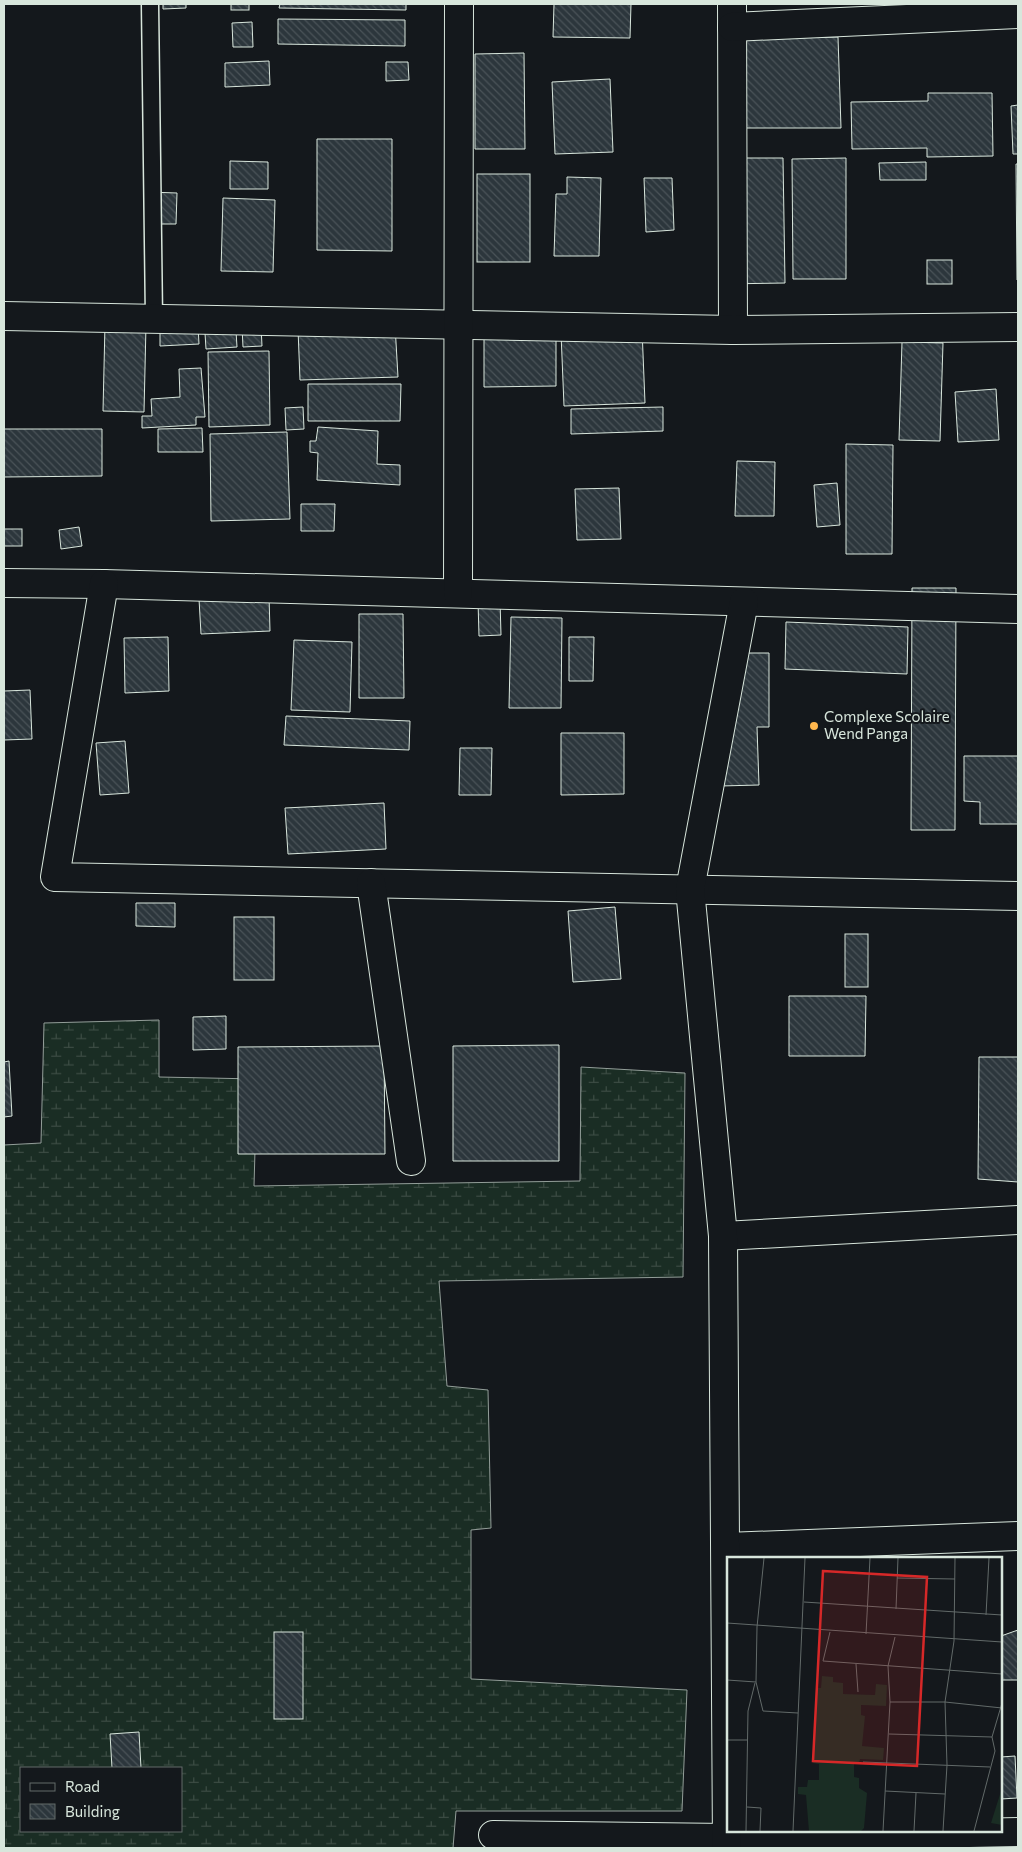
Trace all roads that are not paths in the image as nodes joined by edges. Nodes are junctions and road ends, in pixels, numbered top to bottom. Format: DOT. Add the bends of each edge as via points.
graph roads {
  1 [pos="150,4"];
  2 [pos="459,4"];
  3 [pos="1018,14"];
  4 [pos="732,15"];
  5 [pos="4,316"];
  6 [pos="154,319"];
  7 [pos="458,324"];
  8 [pos="1018,327"];
  9 [pos="733,330"];
  10 [pos="4,583"];
  11 [pos="104,584"];
  12 [pos="458,593"];
  13 [pos="744,602"];
  14 [pos="1018,609"];
  15 [pos="371,883"];
  16 [pos="690,889"];
  17 [pos="1018,896"];
  18 [pos="411,1162"];
  19 [pos="1018,1220"];
  20 [pos="723,1236"];
  21 [pos="1018,1536"];
  22 [pos="726,1547"];
  23 [pos="1018,1832"];
  24 [pos="493,1835"];
  25 [pos="727,1843"];
  1 -- 6 [label="lane"];
  2 -- 7 [label="street"];
  3 -- 4 [label="street"];
  4 -- 9 [label="street"];
  5 -- 6 [label="street"];
  6 -- 7 [label="street"];
  7 -- 9 [label="street"];
  7 -- 12 [label="street"];
  8 -- 9 [label="street"];
  10 -- 11 [label="street"];
  11 -- 12 [label="street"];
  11 -- 15 [label="street" via="55,877"];
  12 -- 13 [label="street"];
  13 -- 14 [label="street"];
  13 -- 16 [label="street"];
  15 -- 16 [label="street"];
  15 -- 18 [label="street"];
  16 -- 17 [label="street"];
  16 -- 20 [label="street"];
  19 -- 20 [label="street"];
  20 -- 22 [label="street"];
  21 -- 22 [label="street"];
  22 -- 25 [label="street"];
  23 -- 25 [label="street"];
  24 -- 25 [label="street"];
}
